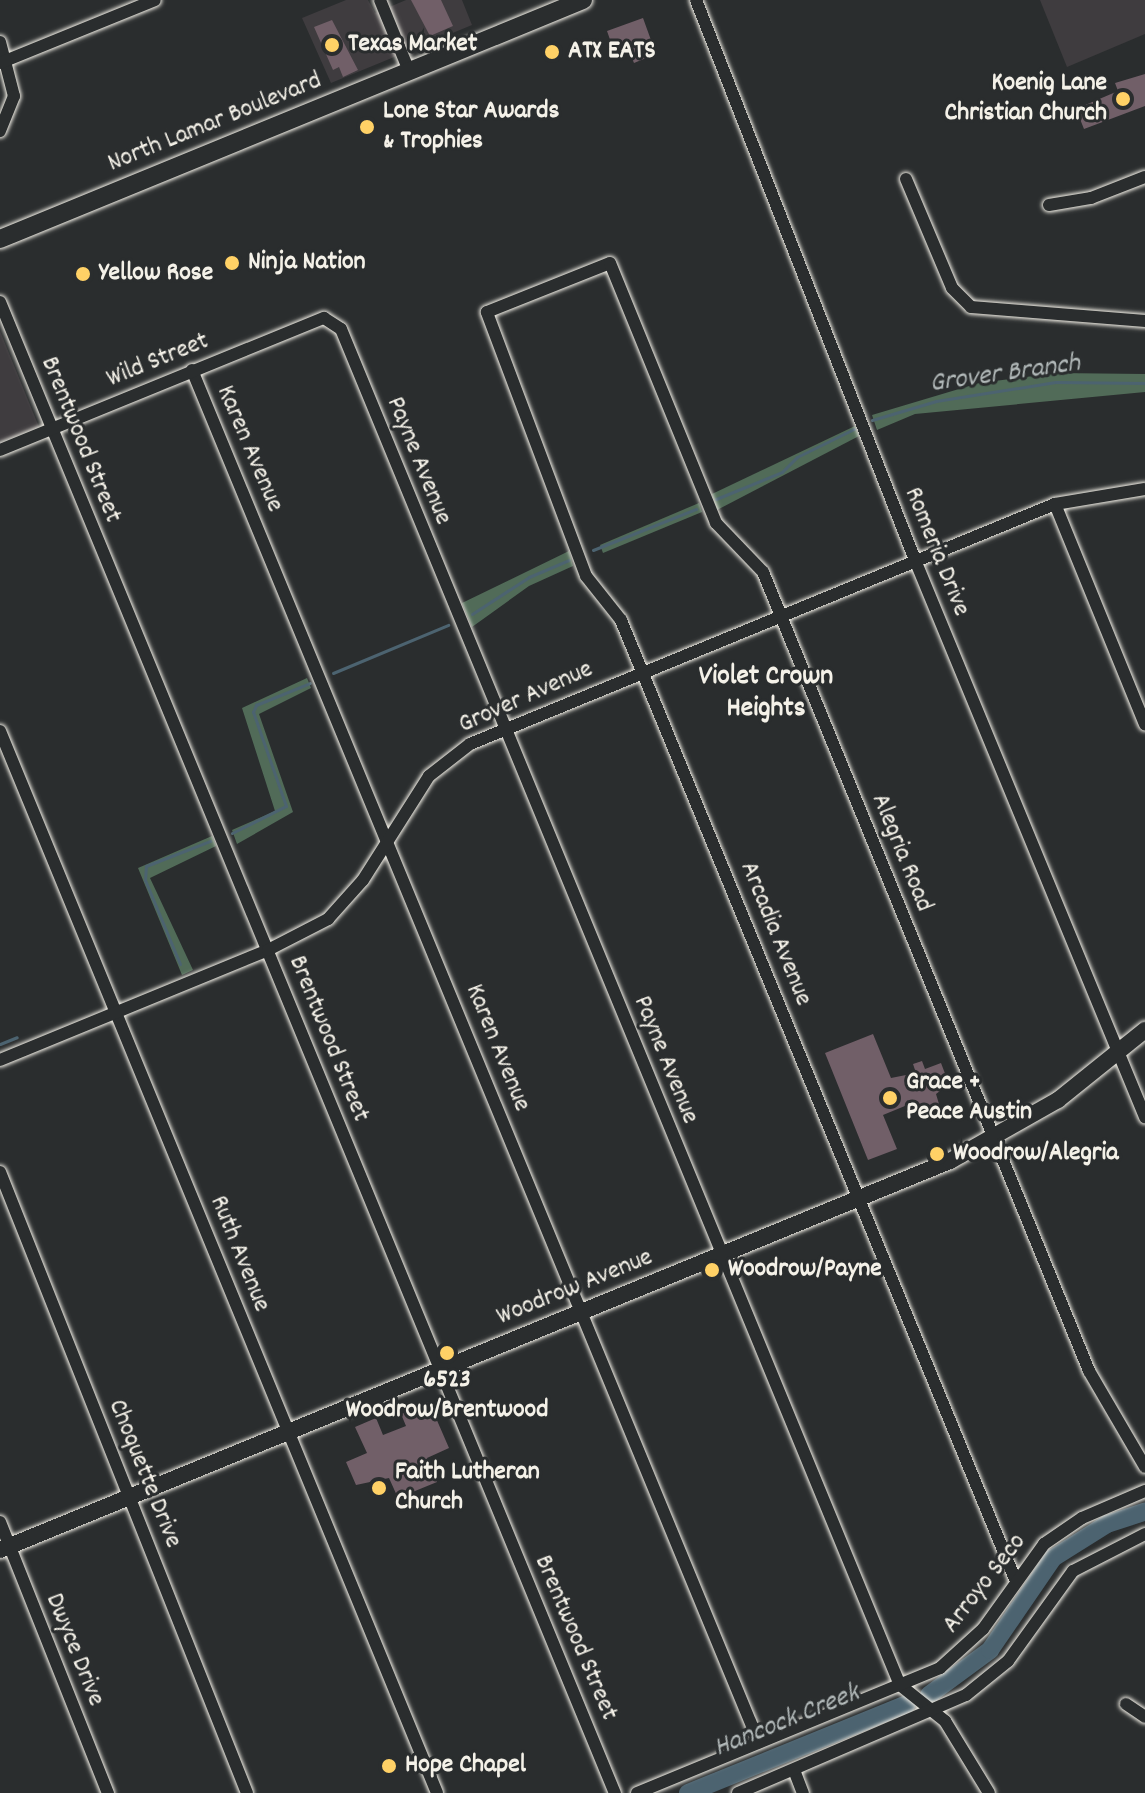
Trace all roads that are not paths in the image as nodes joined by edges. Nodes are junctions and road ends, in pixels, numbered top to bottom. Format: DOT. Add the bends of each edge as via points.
graph roads {
  1 [pos="155,0"];
  2 [pos="380,0"];
  3 [pos="583,0"];
  4 [pos="696,0"];
  5 [pos="0,42"];
  6 [pos="4,61"];
  7 [pos="409,71"];
  8 [pos="0,131"];
  9 [pos="1145,177"];
  10 [pos="906,179"];
  11 [pos="1049,205"];
  12 [pos="0,239"];
  13 [pos="0,302"];
  14 [pos="487,312"];
  15 [pos="334,320"];
  16 [pos="1145,321"];
  17 [pos="192,370"];
  18 [pos="53,429"];
  19 [pos="0,450"];
  20 [pos="1145,489"];
  21 [pos="1055,504"];
  22 [pos="915,560"];
  23 [pos="780,616"];
  24 [pos="643,671"];
  25 [pos="1145,724"];
  26 [pos="505,727"];
  27 [pos="0,731"];
  28 [pos="387,838"];
  29 [pos="268,950"];
  30 [pos="117,1014"];
  31 [pos="1145,1030"];
  32 [pos="1119,1053"];
  33 [pos="0,1060"];
  34 [pos="1145,1117"];
  35 [pos="994,1139"];
  36 [pos="0,1172"];
  37 [pos="859,1198"];
  38 [pos="721,1254"];
  39 [pos="581,1311"];
  40 [pos="440,1370"];
  41 [pos="288,1432"];
  42 [pos="1145,1467"];
  43 [pos="1145,1491"];
  44 [pos="130,1497"];
  45 [pos="0,1522"];
  46 [pos="1145,1534"];
  47 [pos="5,1548"];
  48 [pos="1015,1579"];
  49 [pos="900,1685"];
  50 [pos="1126,1704"];
  51 [pos="932,1712"];
  52 [pos="1145,1717"];
  53 [pos="759,1743"];
  54 [pos="794,1770"];
  55 [pos="108,1793"];
  56 [pos="247,1793"];
  57 [pos="437,1793"];
  58 [pos="615,1793"];
  59 [pos="637,1793"];
  60 [pos="738,1793"];
  61 [pos="803,1793"];
  62 [pos="989,1793"];
  1 -- 6 [label="street"];
  2 -- 7 [label="street"];
  3 -- 7 [label="main road, North Lamar Boulevard"];
  4 -- 22 [label="street, Romeria Drive"];
  5 -- 6 [label="street"];
  6 -- 8 [label="street" via="12,108"];
  7 -- 12 [label="main road, North Lamar Boulevard"];
  9 -- 11 [label="street" via="1091,198"];
  10 -- 16 [label="street" via="952,288 971,307"];
  13 -- 18 [label="street, Brentwood Street"];
  14 -- 23 [label="street, Alegria Road" via="610,263 716,523 763,572"];
  14 -- 24 [label="street, Arcadia Avenue" via="586,576 621,620"];
  15 -- 17 [label="street, Wild Street" via="324,318"];
  15 -- 26 [label="street, Payne Avenue"];
  17 -- 18 [label="street, Wild Street"];
  17 -- 28 [label="street, Karen Avenue"];
  18 -- 19 [label="street, Wild Street"];
  18 -- 29 [label="street, Brentwood Street"];
  20 -- 21 [label="street, Grover Avenue"];
  21 -- 22 [label="street, Grover Avenue"];
  21 -- 25 [label="street"];
  22 -- 23 [label="street, Grover Avenue"];
  22 -- 32 [label="street, Romeria Drive"];
  23 -- 24 [label="street, Grover Avenue"];
  23 -- 35 [label="street, Alegria Road"];
  24 -- 26 [label="street, Grover Avenue"];
  24 -- 37 [label="street, Arcadia Avenue"];
  26 -- 28 [label="street, Grover Avenue" via="446,760"];
  26 -- 38 [label="street, Payne Avenue"];
  27 -- 30 [label="street, Ruth Avenue"];
  28 -- 29 [label="street, Grover Avenue" via="363,880 328,919"];
  28 -- 39 [label="street, Karen Avenue"];
  29 -- 30 [label="street, Grover Avenue"];
  29 -- 40 [label="street, Brentwood Street"];
  30 -- 33 [label="street, Grover Avenue"];
  30 -- 41 [label="street, Ruth Avenue"];
  31 -- 32 [label="street, Woodrow Avenue"];
  32 -- 34 [label="street, Romeria Drive"];
  32 -- 35 [label="street, Woodrow Avenue"];
  35 -- 37 [label="street, Woodrow Avenue"];
  35 -- 42 [label="street, Alegria Road" via="1089,1371"];
  36 -- 44 [label="street, Choquette Drive"];
  37 -- 38 [label="street, Woodrow Avenue"];
  37 -- 48 [label="street, Arcadia Avenue"];
  38 -- 39 [label="street, Woodrow Avenue"];
  38 -- 49 [label="street, Payne Avenue"];
  39 -- 40 [label="street, Woodrow Avenue"];
  39 -- 53 [label="street, Karen Avenue"];
  40 -- 41 [label="street, Woodrow Avenue"];
  40 -- 58 [label="street, Brentwood Street"];
  41 -- 44 [label="street, Woodrow Avenue"];
  41 -- 57 [label="street, Ruth Avenue"];
  43 -- 48 [label="street, Arroyo Seco" via="1063,1530"];
  44 -- 47 [label="street, Woodrow Avenue"];
  44 -- 56 [label="street, Choquette Drive"];
  45 -- 47 [label="street, Dwyce Drive"];
  46 -- 51 [label="street" via="1073,1571 1008,1661 966,1695"];
  47 -- 55 [label="street, Dwyce Drive"];
  48 -- 49 [label="street, Arroyo Seco" via="969,1644 940,1668"];
  49 -- 51 [label="street, Payne Avenue"];
  49 -- 53 [label="street, Arroyo Seco"];
  50 -- 52 [label="street"];
  51 -- 54 [label="street"];
  51 -- 62 [label="street, Payne Avenue" via="969,1754"];
  53 -- 59 [label="street, Arroyo Seco"];
  54 -- 60 [label="street"];
  54 -- 61 [label="street"];
}
